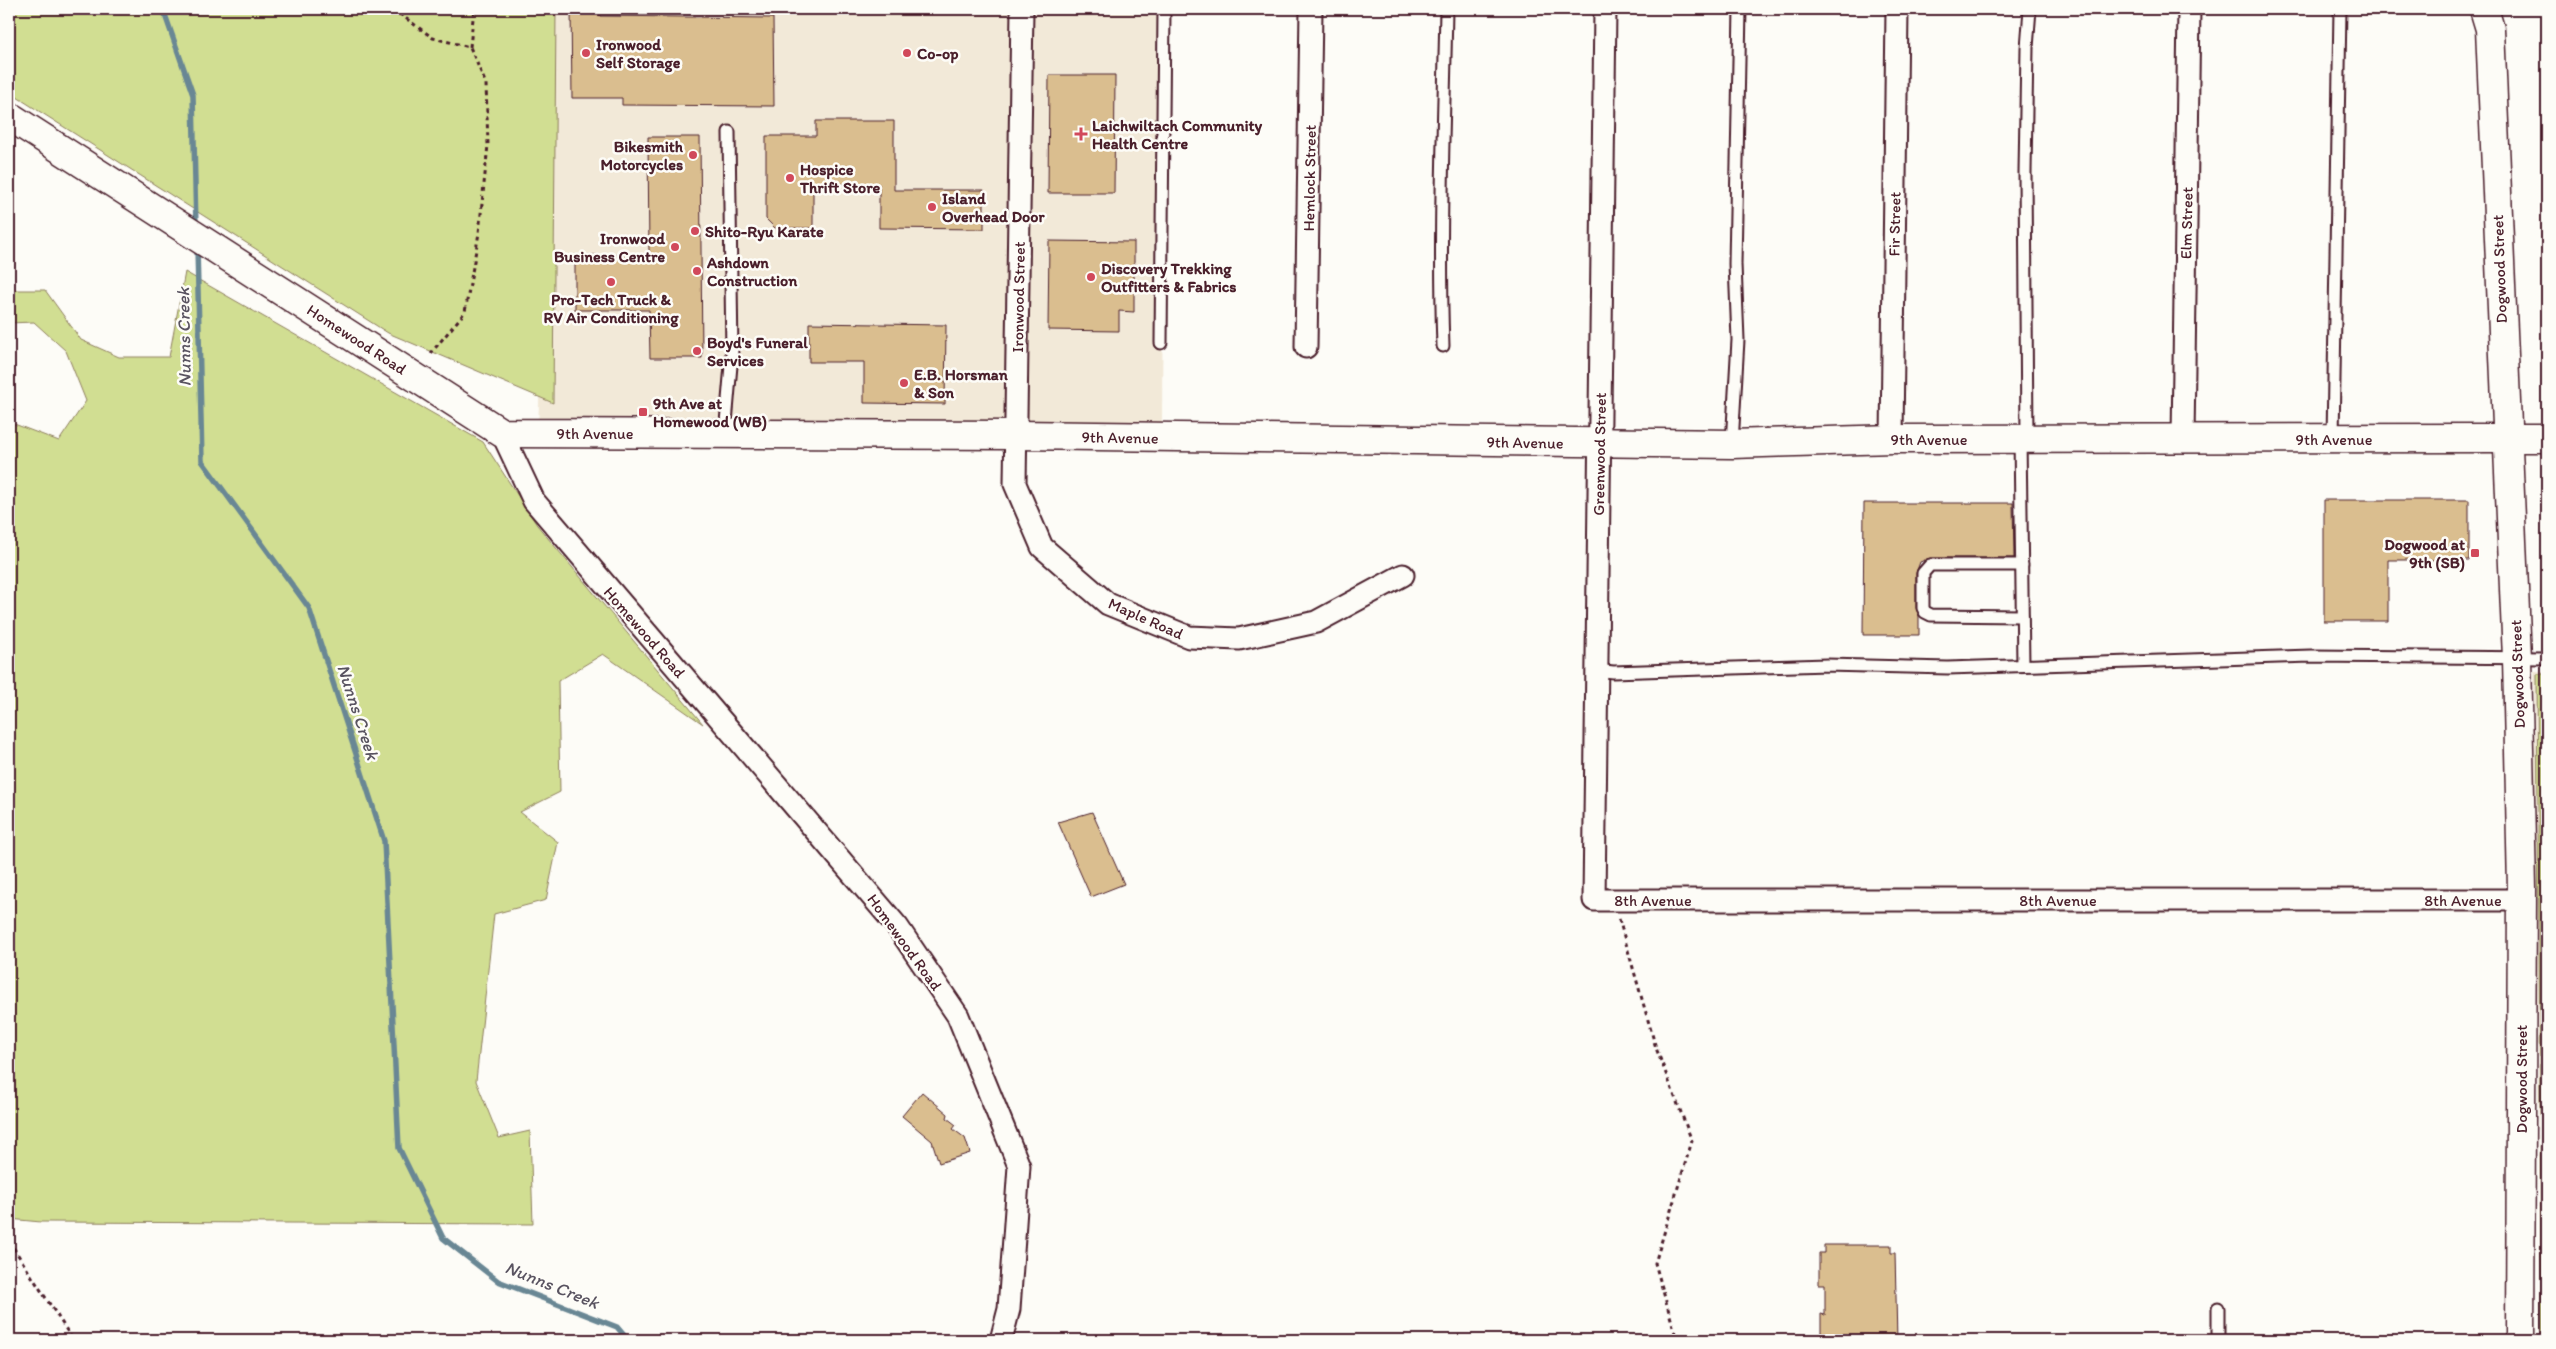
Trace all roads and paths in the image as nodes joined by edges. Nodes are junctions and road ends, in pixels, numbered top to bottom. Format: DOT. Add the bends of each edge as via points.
graph roads {
  1 [pos="393,9"];
  2 [pos="474,9"];
  3 [pos="1022,9"];
  4 [pos="1164,9"];
  5 [pos="1311,9"];
  6 [pos="1446,9"];
  7 [pos="1605,9"];
  8 [pos="1740,9"];
  9 [pos="1897,9"];
  10 [pos="2030,9"];
  11 [pos="2189,9"];
  12 [pos="2340,9"];
  13 [pos="2484,9"];
  14 [pos="470,47"];
  15 [pos="9,116"];
  16 [pos="729,132"];
  17 [pos="1161,344"];
  18 [pos="1443,346"];
  19 [pos="1306,347"];
  20 [pos="431,353"];
  21 [pos="502,433"];
  22 [pos="725,434"];
  23 [pos="1016,435"];
  24 [pos="2024,438"];
  25 [pos="2183,438"];
  26 [pos="2506,438"];
  27 [pos="2547,438"];
  28 [pos="1892,439"];
  29 [pos="2333,439"];
  30 [pos="1600,443"];
  31 [pos="1732,444"];
  32 [pos="2022,565"];
  33 [pos="1403,575"];
  34 [pos="2022,616"];
  35 [pos="2517,658"];
  36 [pos="2547,658"];
  37 [pos="2023,665"];
  38 [pos="1597,670"];
  39 [pos="1604,900"];
  40 [pos="2522,900"];
  41 [pos="9,1241"];
  42 [pos="2218,1308"];
  43 [pos="73,1340"];
  44 [pos="1001,1340"];
  45 [pos="1676,1340"];
  46 [pos="2218,1340"];
  47 [pos="2520,1340"];
  1 -- 14 [label="path" via="433,38"];
  2 -- 14 [label="path"];
  3 -- 23 [label="street, Ironwood Street"];
  4 -- 17 [label="lane"];
  5 -- 19 [label="street, Hemlock Street"];
  6 -- 18 [label="lane" via="1440,255"];
  7 -- 30 [label="street, Greenwood Street"];
  8 -- 31 [label="lane" via="1738,340"];
  9 -- 28 [label="street, Fir Street"];
  10 -- 24 [label="lane" via="2025,172"];
  11 -- 25 [label="street, Elm Street"];
  12 -- 29 [label="lane"];
  13 -- 26 [label="main road, Dogwood Street" via="2490,29"];
  14 -- 20 [label="path" via="486,84 488,145 479,233 465,312"];
  15 -- 21 [label="main road, Homewood Road"];
  16 -- 22 [label="lane" via="732,354"];
  21 -- 22 [label="main road, 9th Avenue"];
  21 -- 44 [label="street, Homewood Road" via="534,501 897,926 958,1016 1019,1166 1009,1310"];
  22 -- 23 [label="main road, 9th Avenue"];
  23 -- 30 [label="main road, 9th Avenue"];
  23 -- 33 [label="street, Maple Road" via="1015,484 1042,547 1108,604 1165,629 1189,637 1239,639 1316,622"];
  24 -- 25 [label="main road, 9th Avenue"];
  24 -- 28 [label="main road, 9th Avenue"];
  24 -- 32 [label="lane"];
  25 -- 29 [label="main road, 9th Avenue"];
  26 -- 27 [label="main road, 9th Avenue"];
  26 -- 29 [label="main road, 9th Avenue"];
  26 -- 35 [label="main road, Dogwood Street"];
  28 -- 31 [label="main road, 9th Avenue"];
  30 -- 31 [label="main road, 9th Avenue"];
  30 -- 38 [label="street, Greenwood Street"];
  32 -- 34 [label="lane"];
  32 -- 34 [label="lane" via="1930,565 1923,573 1922,608 1931,615"];
  34 -- 37 [label="lane"];
  35 -- 36 [label="lane"];
  35 -- 37 [label="lane" via="2311,656"];
  35 -- 40 [label="main road, Dogwood Street"];
  37 -- 38 [label="lane"];
  38 -- 39 [label="street, Greenwood Street"];
  39 -- 40 [label="street, 8th Avenue"];
  39 -- 45 [label="path" via="1692,1141 1655,1263"];
  40 -- 47 [label="main road, Dogwood Street"];
  41 -- 43 [label="path"];
  42 -- 46 [label="lane"];
}
